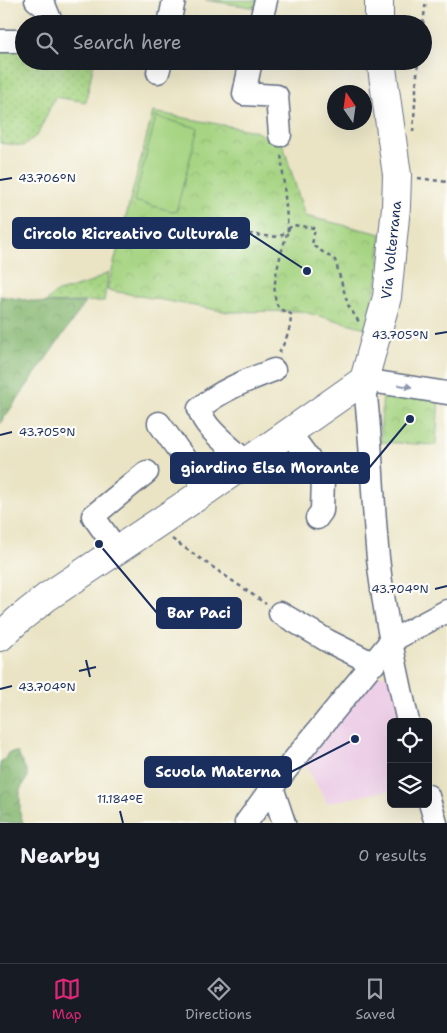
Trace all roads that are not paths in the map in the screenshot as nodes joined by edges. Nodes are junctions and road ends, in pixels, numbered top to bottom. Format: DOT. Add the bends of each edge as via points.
graph roads {
  1 [pos="36,0"];
  2 [pos="174,0"];
  3 [pos="266,0"];
  4 [pos="379,0"];
  5 [pos="48,15"];
  6 [pos="171,15"];
  7 [pos="262,15"];
  8 [pos="379,15"];
  9 [pos="0,41"];
  10 [pos="15,41"];
  11 [pos="249,70"];
  12 [pos="382,70"];
  13 [pos="280,135"];
  14 [pos="274,370"];
  15 [pos="364,380"];
  16 [pos="447,392"];
  17 [pos="159,422"];
  18 [pos="289,432"];
  19 [pos="246,462"];
  20 [pos="147,472"];
  21 [pos="207,490"];
  22 [pos="317,518"];
  23 [pos="117,550"];
  24 [pos="447,611"];
  25 [pos="280,613"];
  26 [pos="0,637"];
  27 [pos="391,641"];
  28 [pos="374,664"];
  29 [pos="407,718"];
  30 [pos="272,787"];
  31 [pos="432,804"];
  32 [pos="439,819"];
  33 [pos="246,823"];
  34 [pos="284,823"];
  1 -- 5 [label="street" via="45,7"];
  2 -- 6 [label="street"];
  3 -- 7 [label="street"];
  4 -- 8 [label="main road"];
  9 -- 10 [label="street"];
  11 -- 13 [label="street" via="244,94 277,96"];
  12 -- 15 [label="main road, Via Volterrana" via="397,175 396,207 388,297"];
  14 -- 19 [label="street" via="240,383 199,409 213,432"];
  15 -- 16 [label="street, one-way"];
  15 -- 18 [label="main road"];
  15 -- 27 [label="street" via="378,558"];
  17 -- 21 [label="street"];
  18 -- 19 [label="main road"];
  18 -- 22 [label="street" via="323,478 322,511"];
  19 -- 21 [label="main road"];
  20 -- 23 [label="street" via="92,516"];
  21 -- 23 [label="main road"];
  23 -- 26 [label="main road" via="47,597"];
  24 -- 27 [label="street"];
  25 -- 28 [label="street"];
  27 -- 28 [label="street"];
  27 -- 29 [label="street"];
  28 -- 30 [label="street"];
  30 -- 33 [label="street"];
  30 -- 34 [label="street"];
  31 -- 32 [label="street"];
}
